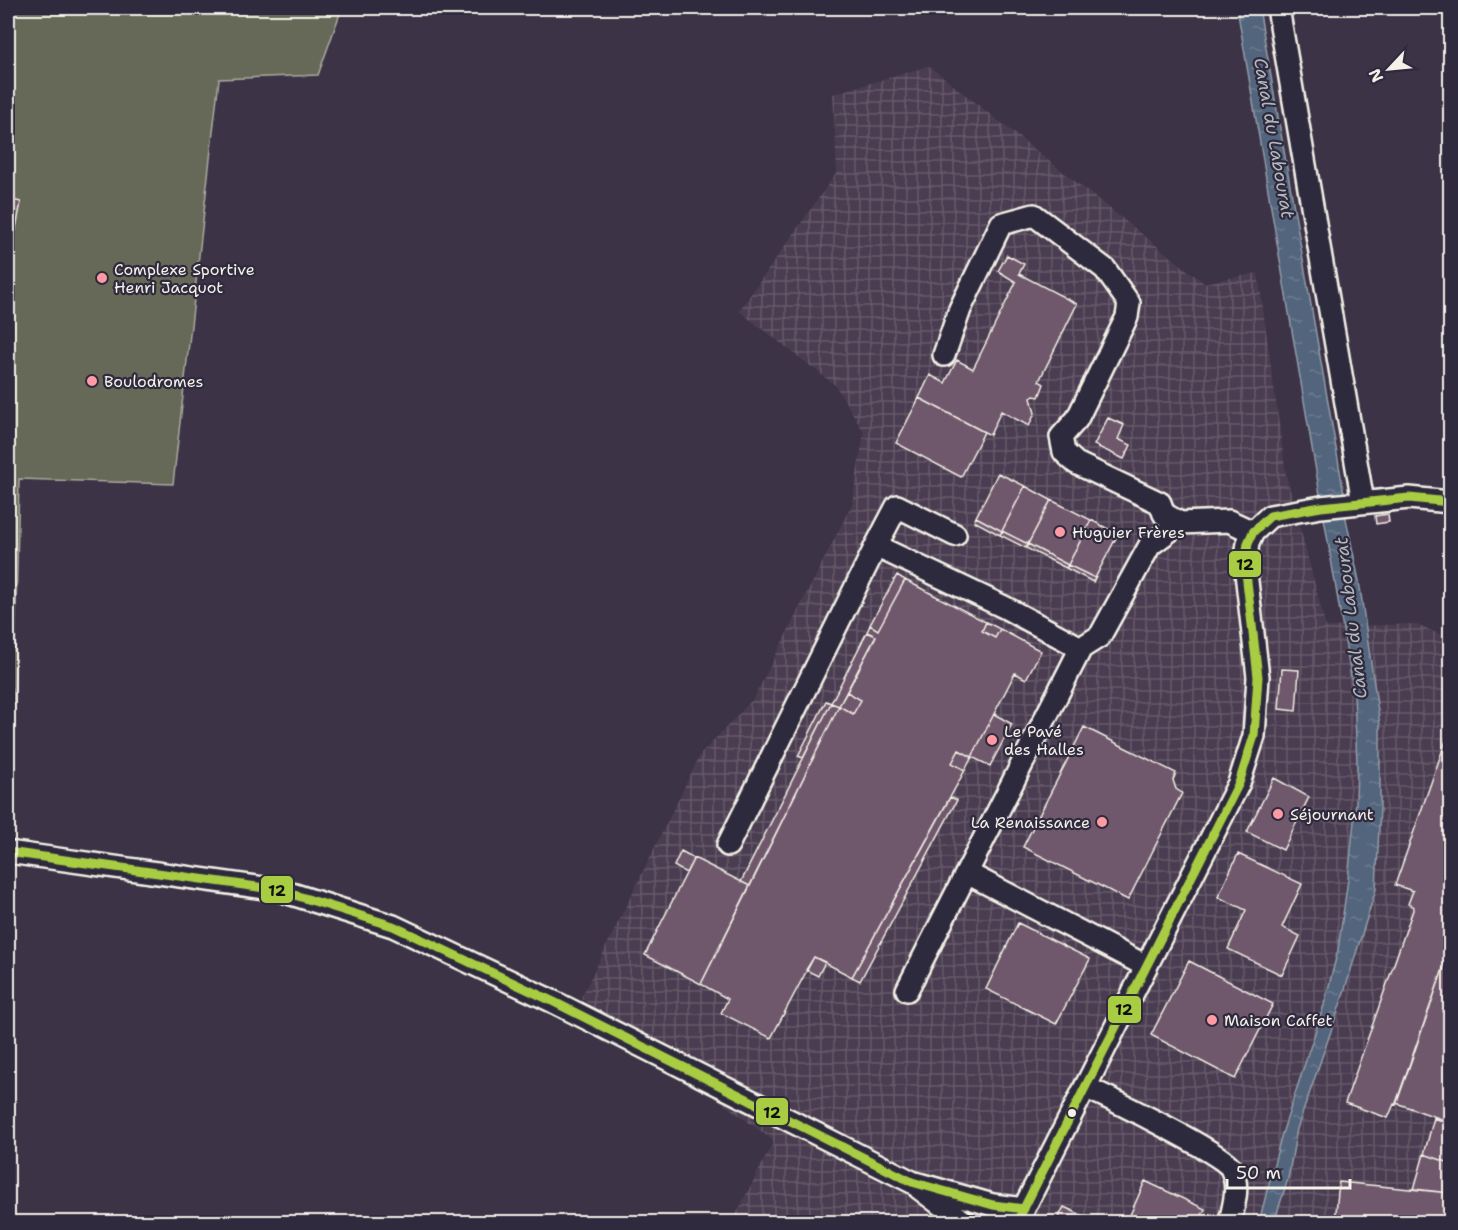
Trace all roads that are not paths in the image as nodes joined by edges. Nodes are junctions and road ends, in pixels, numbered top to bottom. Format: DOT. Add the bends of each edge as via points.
graph roads {
  1 [pos="1278,8"];
  2 [pos="944,355"];
  3 [pos="1450,502"];
  4 [pos="1355,503"];
  5 [pos="1180,523"];
  6 [pos="1253,532"];
  7 [pos="956,535"];
  8 [pos="876,546"];
  9 [pos="1081,648"];
  10 [pos="728,845"];
  11 [pos="8,852"];
  12 [pos="967,873"];
  13 [pos="1146,966"];
  14 [pos="908,990"];
  15 [pos="1085,1087"];
  16 [pos="912,1182"];
  17 [pos="1020,1216"];
  18 [pos="964,1222"];
  19 [pos="1230,1222"];
  1 -- 4 [label="street"];
  2 -- 5 [label="street" via="960,309 1001,224 1034,215 1105,269 1129,303 1127,317 1077,419 1061,437 1064,452 1076,463 1160,503 1164,514"];
  3 -- 4 [label="street" via="1409,498"];
  4 -- 6 [label="street" via="1270,516"];
  5 -- 6 [label="street" via="1230,521"];
  5 -- 9 [label="street" via="1150,545 1100,636"];
  6 -- 13 [label="street" via="1245,564 1258,677 1254,736 1239,783"];
  7 -- 8 [label="street" via="897,506"];
  8 -- 9 [label="street"];
  8 -- 10 [label="street"];
  9 -- 12 [label="street"];
  11 -- 16 [label="street" via="279,890 393,926"];
  12 -- 13 [label="street"];
  12 -- 14 [label="street"];
  13 -- 15 [label="street"];
  15 -- 17 [label="street"];
  15 -- 19 [label="street" via="1207,1149 1230,1166 1238,1187"];
  16 -- 17 [label="street"];
  16 -- 18 [label="street"];
}
